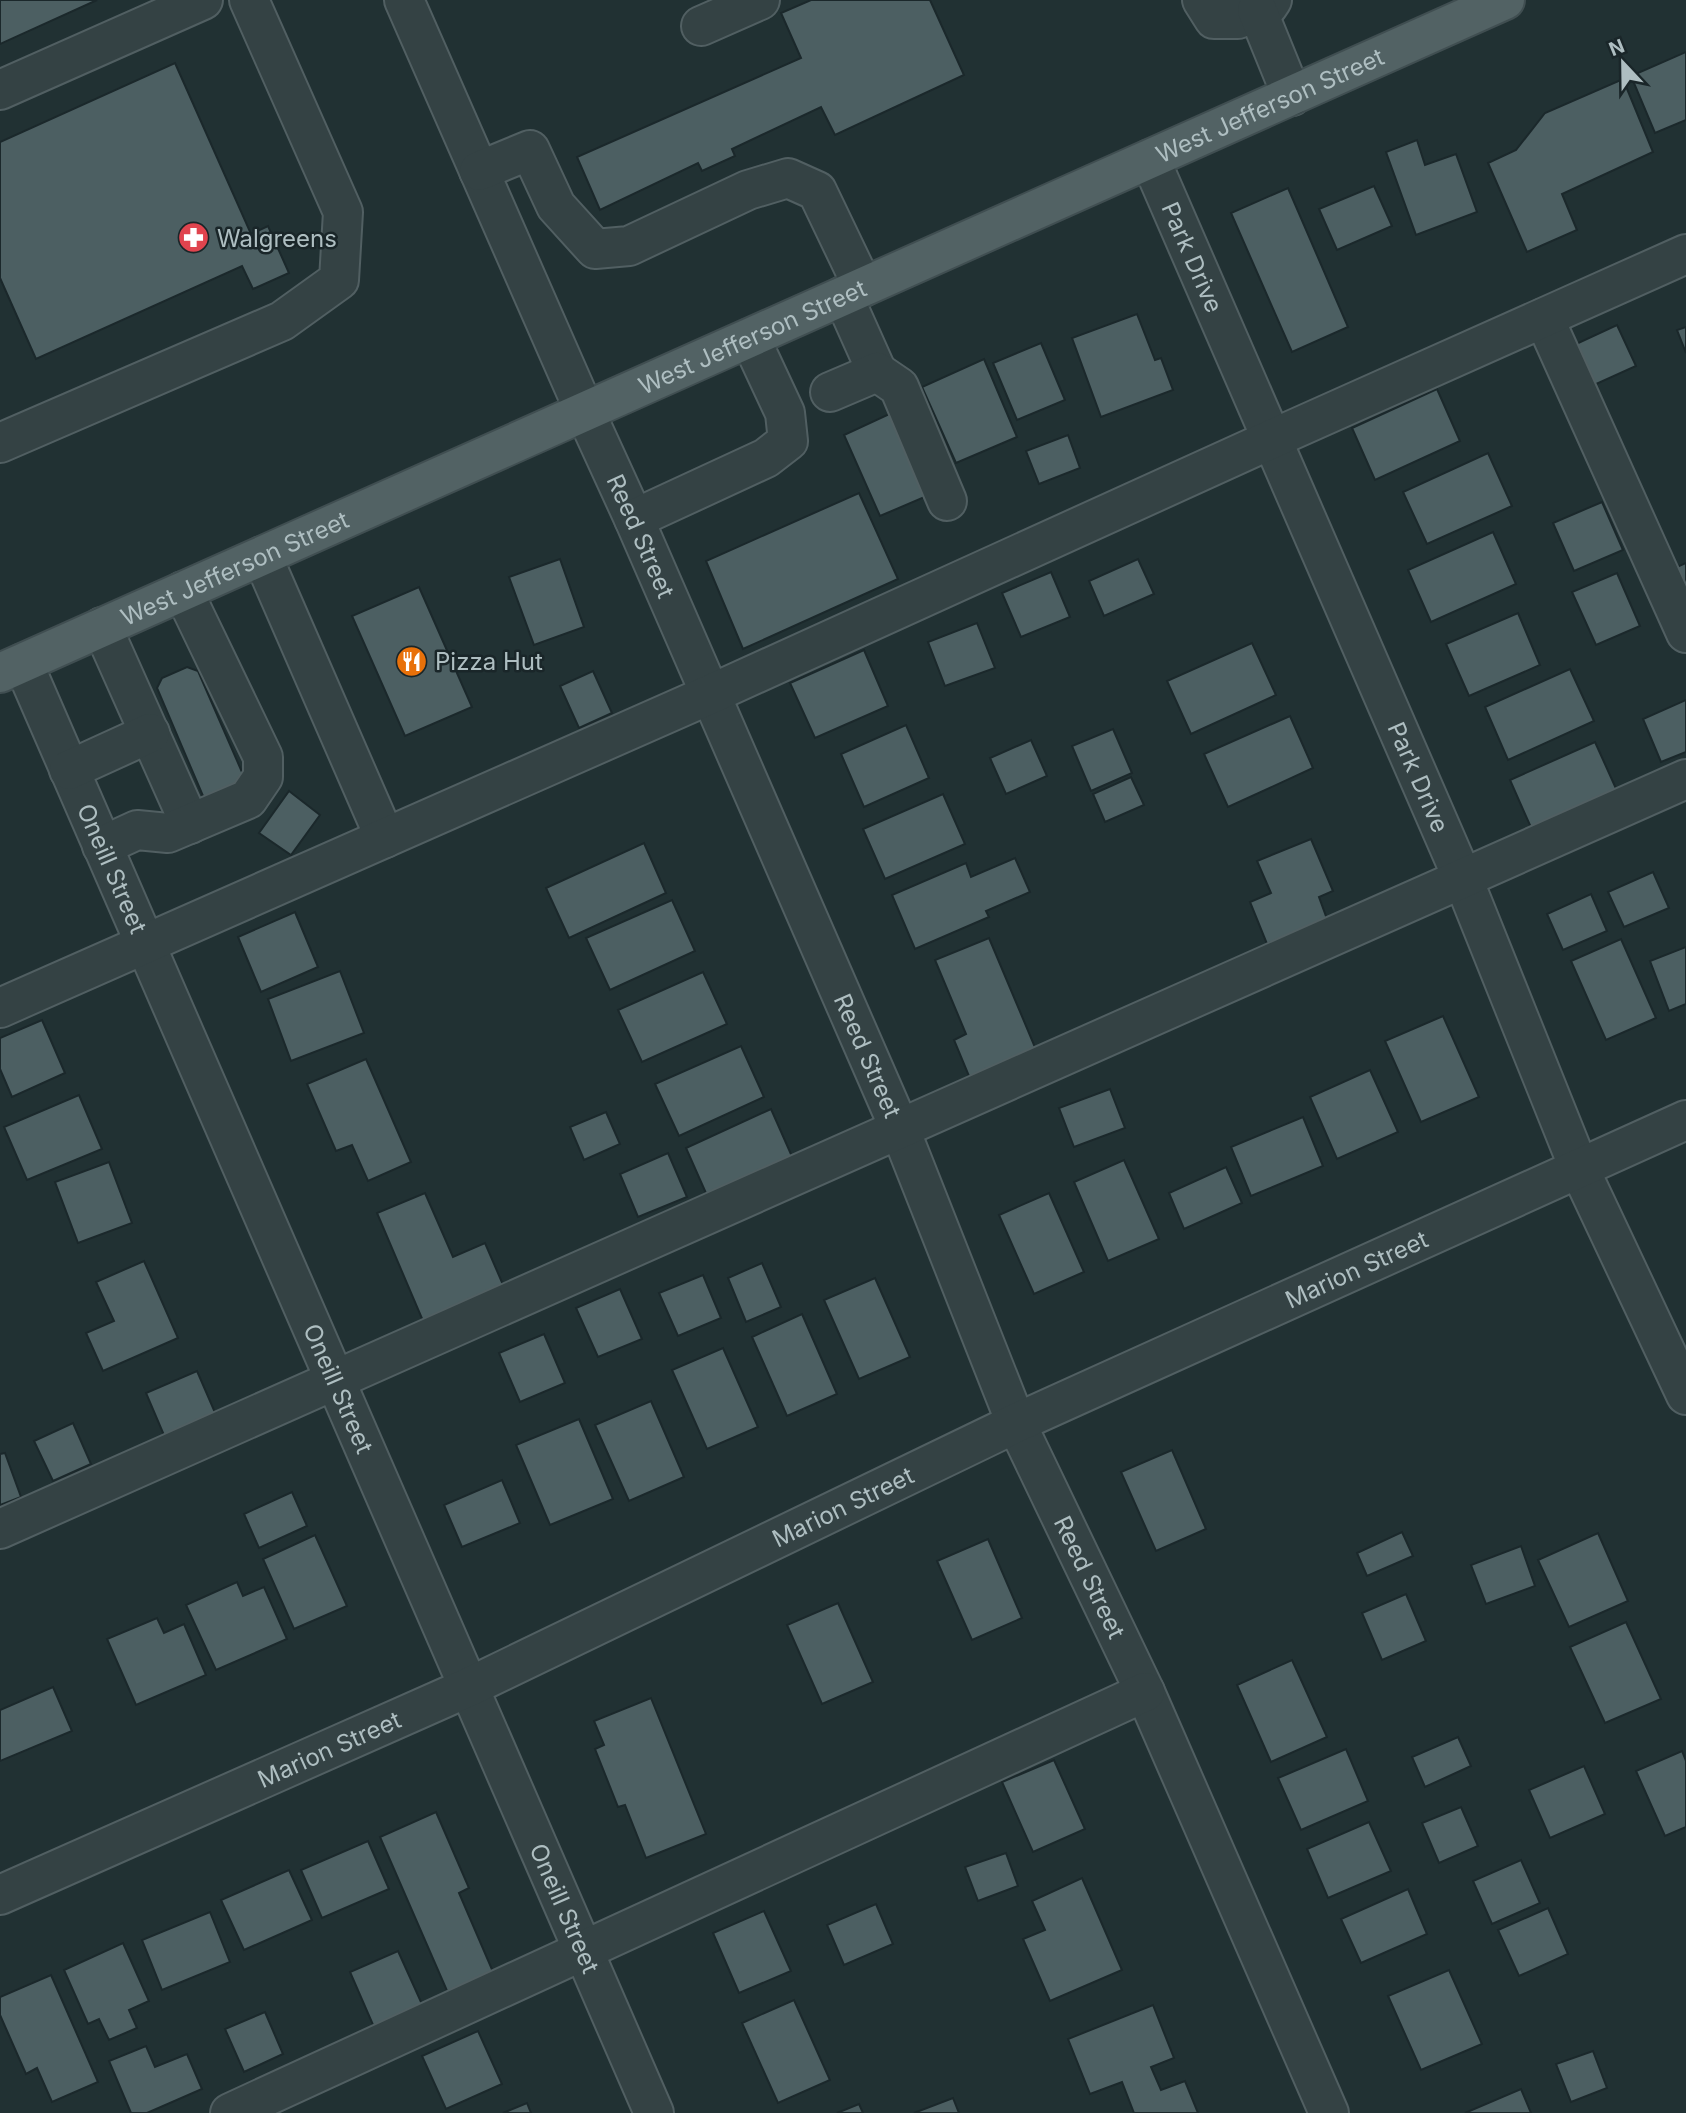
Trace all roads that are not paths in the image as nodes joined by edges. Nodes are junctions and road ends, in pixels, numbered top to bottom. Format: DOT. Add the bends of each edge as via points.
graph roads {
  1 [pos="203,0"];
  2 [pos="249,0"];
  3 [pos="404,0"];
  4 [pos="760,0"];
  5 [pos="1202,0"];
  6 [pos="1505,0"];
  7 [pos="1265,5"];
  8 [pos="1464,8"];
  9 [pos="701,26"];
  10 [pos="0,90"];
  11 [pos="1292,96"];
  12 [pos="1150,159"];
  13 [pos="479,171"];
  14 [pos="1686,254"];
  15 [pos="853,292"];
  16 [pos="1544,318"];
  17 [pos="750,338"];
  18 [pos="877,372"];
  19 [pos="830,392"];
  20 [pos="584,412"];
  21 [pos="3,434"];
  22 [pos="1272,439"];
  23 [pos="947,501"];
  24 [pos="635,519"];
  25 [pos="262,556"];
  26 [pos="183,591"];
  27 [pos="102,627"];
  28 [pos="1686,634"];
  29 [pos="11,668"];
  30 [pos="711,694"];
  31 [pos="150,733"];
  32 [pos="69,770"];
  33 [pos="1686,779"];
  34 [pos="190,824"];
  35 [pos="385,838"];
  36 [pos="102,846"];
  37 [pos="1463,879"];
  38 [pos="145,944"];
  39 [pos="0,1008"];
  40 [pos="1686,1119"];
  41 [pos="900,1128"];
  42 [pos="1580,1167"];
  43 [pos="335,1379"];
  44 [pos="1686,1395"];
  45 [pos="1016,1423"];
  46 [pos="0,1529"];
  47 [pos="469,1687"];
  48 [pos="1145,1692"];
  49 [pos="0,1895"];
  50 [pos="583,1951"];
  51 [pos="230,2113"];
  52 [pos="654,2113"];
  53 [pos="1329,2113"];
  1 -- 10 [label="street"];
  2 -- 21 [label="street" via="343,212 340,280 282,321"];
  3 -- 13 [label="street, Reed Street"];
  4 -- 9 [label="street"];
  5 -- 7 [label="street" via="1214,19 1238,19"];
  6 -- 8 [label="main road, West Jefferson Street"];
  7 -- 11 [label="street"];
  8 -- 11 [label="main road, West Jefferson Street"];
  11 -- 12 [label="main road, West Jefferson Street"];
  12 -- 15 [label="main road, West Jefferson Street"];
  12 -- 22 [label="street, Park Drive"];
  13 -- 15 [label="street" via="530,149 556,206 595,249 629,246 748,190 788,178 817,191"];
  13 -- 20 [label="street, Reed Street"];
  14 -- 16 [label="street"];
  15 -- 17 [label="main road, West Jefferson Street"];
  15 -- 18 [label="street"];
  16 -- 22 [label="street"];
  16 -- 28 [label="street"];
  17 -- 20 [label="main road, West Jefferson Street"];
  17 -- 24 [label="street" via="785,413 788,441 766,458"];
  18 -- 19 [label="street"];
  18 -- 23 [label="street" via="899,387"];
  20 -- 24 [label="street, Reed Street"];
  20 -- 25 [label="main road, West Jefferson Street"];
  22 -- 30 [label="street"];
  22 -- 37 [label="street, Park Drive"];
  24 -- 30 [label="street, Reed Street"];
  25 -- 26 [label="main road, West Jefferson Street"];
  25 -- 35 [label="street"];
  26 -- 27 [label="main road, West Jefferson Street"];
  26 -- 34 [label="street" via="263,757 263,776 248,799"];
  27 -- 29 [label="main road, West Jefferson Street"];
  27 -- 31 [label="street"];
  29 -- 32 [label="street, Oneill Street"];
  30 -- 35 [label="street"];
  30 -- 41 [label="street, Reed Street"];
  31 -- 32 [label="street"];
  31 -- 34 [label="street"];
  32 -- 36 [label="street, Oneill Street"];
  33 -- 37 [label="street"];
  34 -- 36 [label="street" via="168,833 137,830"];
  35 -- 38 [label="street"];
  36 -- 38 [label="street, Oneill Street"];
  37 -- 41 [label="street"];
  37 -- 42 [label="street, Park Drive"];
  38 -- 39 [label="street"];
  38 -- 43 [label="street, Oneill Street"];
  40 -- 42 [label="street, Marion Street"];
  41 -- 43 [label="street"];
  41 -- 45 [label="street, Reed Street"];
  42 -- 44 [label="street, Park Drive"];
  42 -- 45 [label="street, Marion Street"];
  43 -- 46 [label="street"];
  43 -- 47 [label="street, Oneill Street"];
  45 -- 47 [label="street, Marion Street"];
  45 -- 48 [label="street, Reed Street"];
  47 -- 49 [label="street, Marion Street"];
  47 -- 50 [label="street, Oneill Street"];
  48 -- 50 [label="street"];
  48 -- 53 [label="street, Reed Street"];
  50 -- 51 [label="street"];
  50 -- 52 [label="street, Oneill Street"];
}
